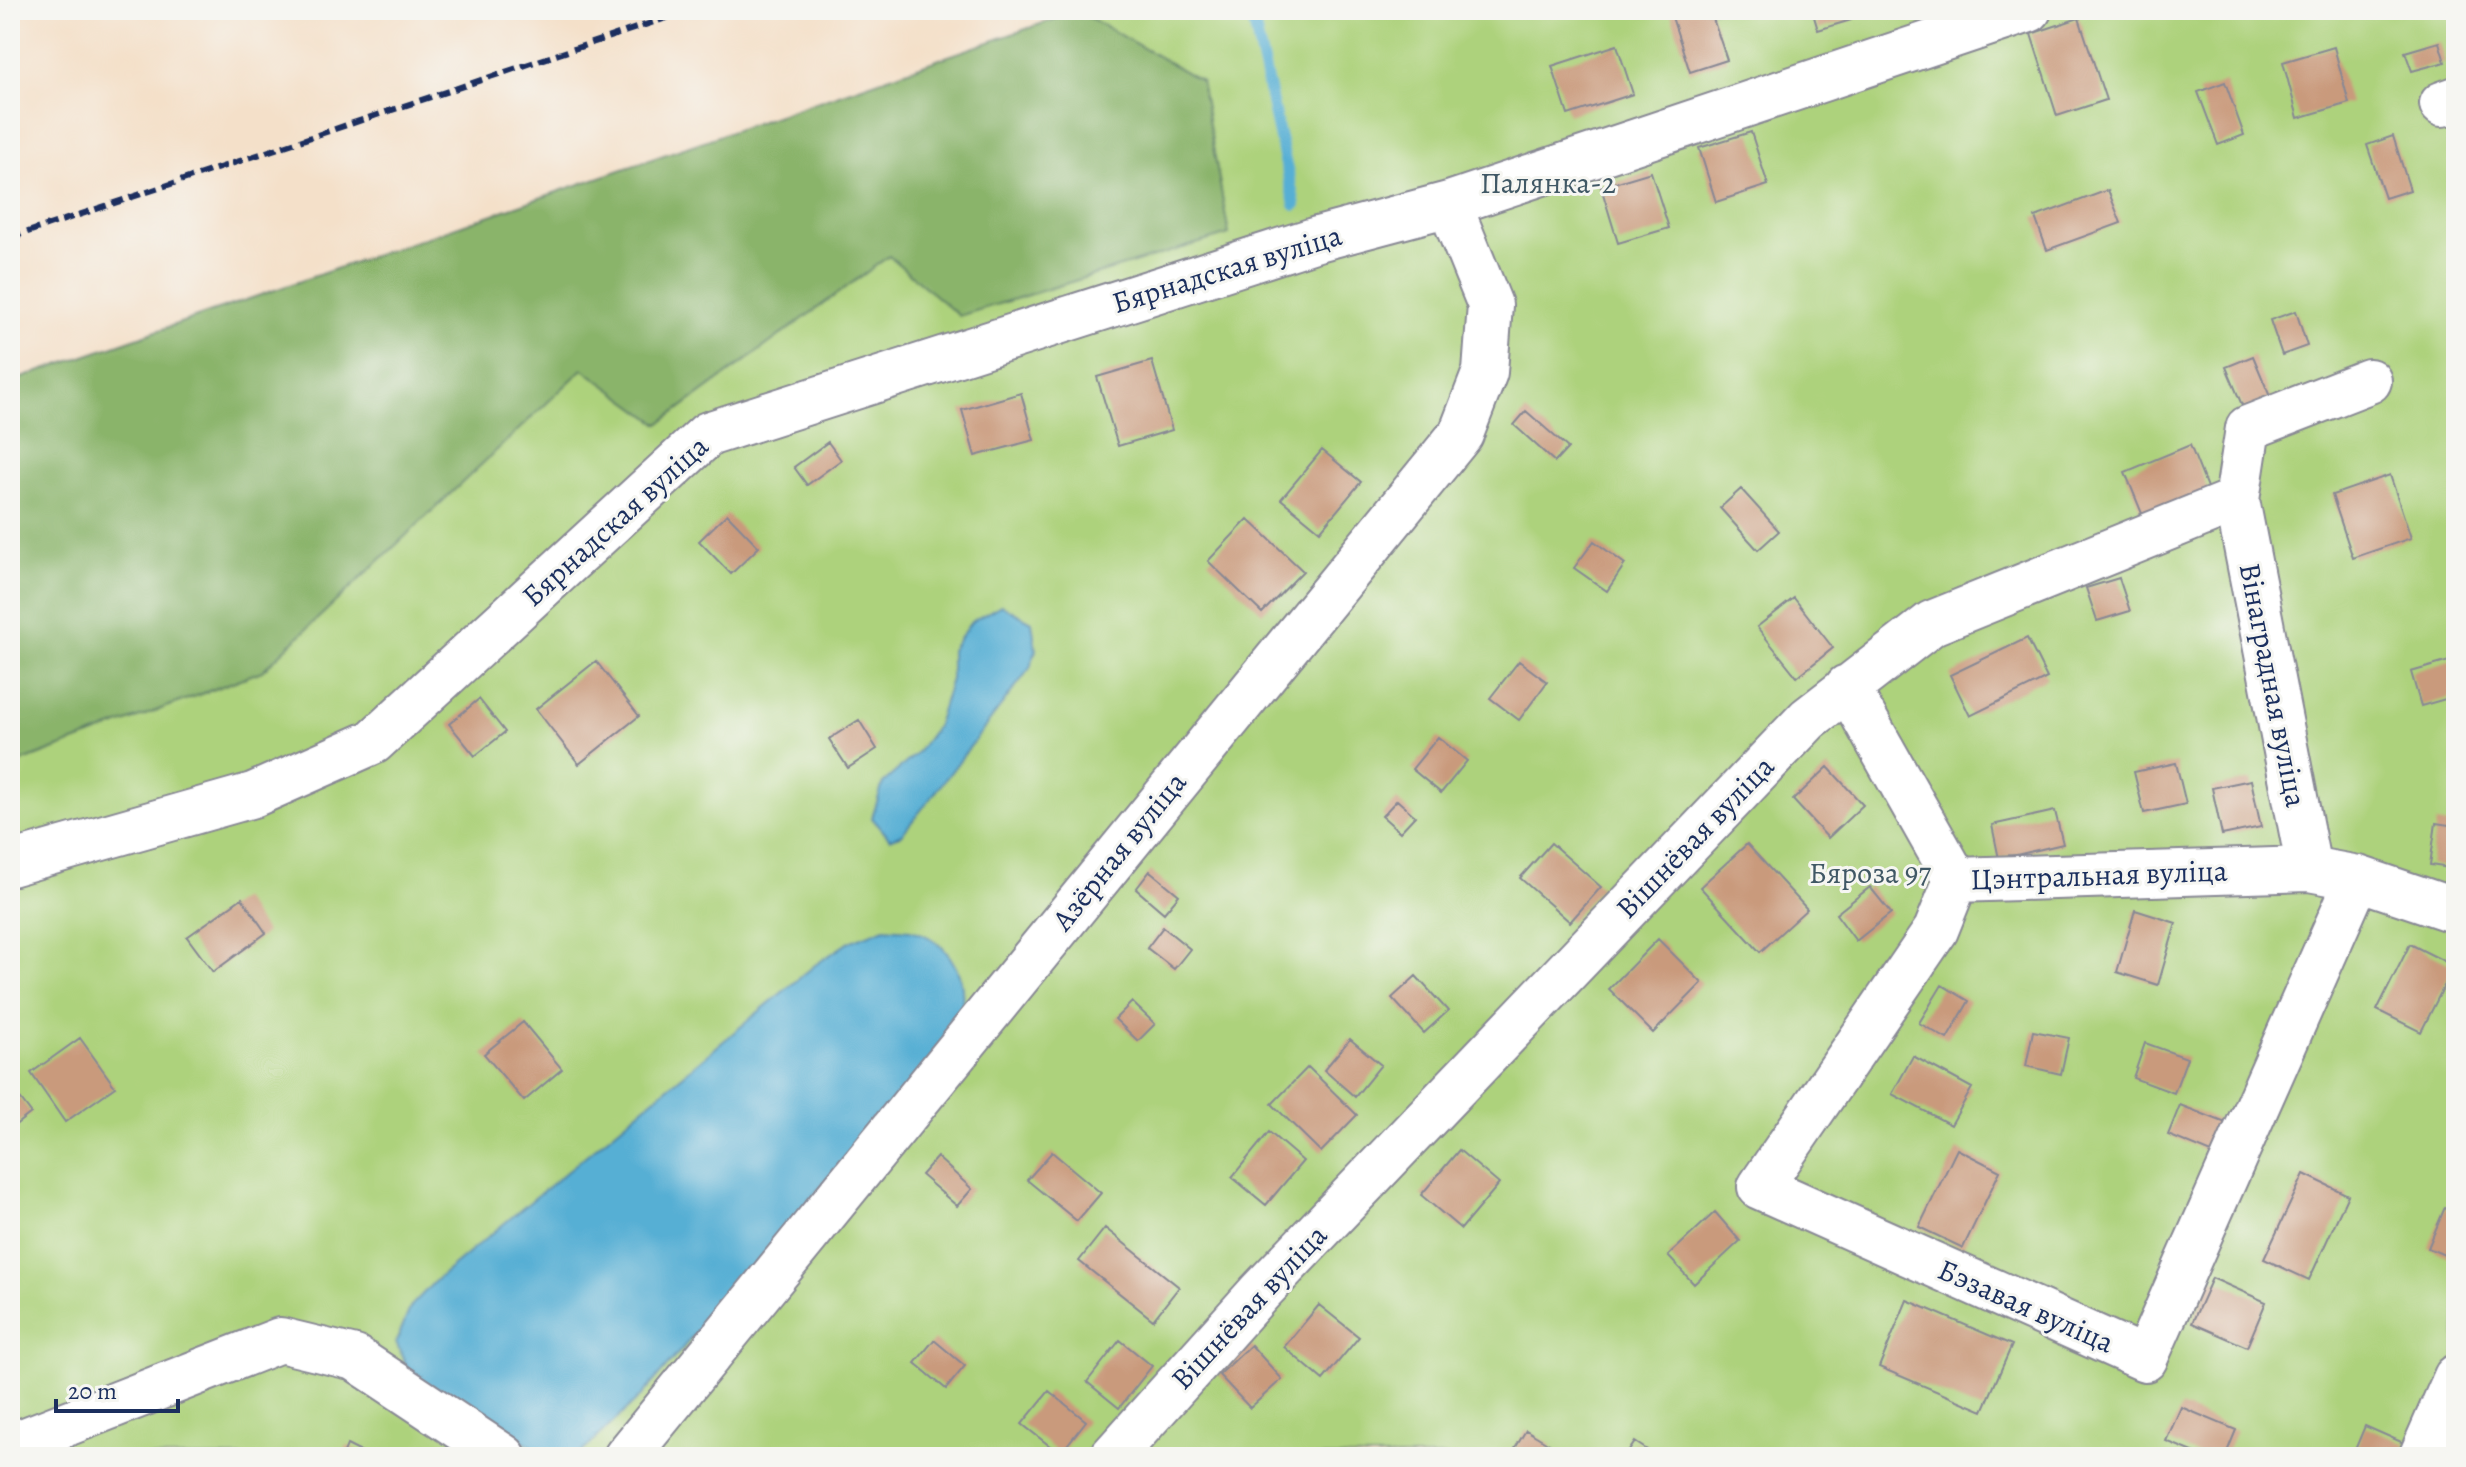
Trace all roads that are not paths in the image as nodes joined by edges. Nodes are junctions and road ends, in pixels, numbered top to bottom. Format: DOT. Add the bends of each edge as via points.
graph roads {
  1 [pos="2029,10"];
  2 [pos="1449,204"];
  3 [pos="2369,381"];
  4 [pos="2237,500"];
  5 [pos="1847,687"];
  6 [pos="10,864"];
  7 [pos="2309,869"];
  8 [pos="2358,878"];
  9 [pos="1956,880"];
  10 [pos="2456,911"];
  11 [pos="2456,1377"];
  12 [pos="10,1446"];
  13 [pos="504,1457"];
  14 [pos="626,1457"];
  15 [pos="1112,1457"];
  16 [pos="2421,1457"];
  1 -- 2 [label="lane, Бярнадская вуліца"];
  2 -- 6 [label="lane, Бярнадская вуліца" via="1314,240 708,434 373,742 253,795"];
  2 -- 14 [label="lane, Азёрная вуліца" via="1490,305 1485,372 1461,434"];
  3 -- 4 [label="lane" via="2248,428"];
  4 -- 5 [label="lane, Вішнёвая вуліца" via="1932,623"];
  4 -- 7 [label="lane, Вінаградная вуліца"];
  5 -- 9 [label="lane, Цэнтральная вуліца"];
  5 -- 15 [label="lane, Вішнёвая вуліца" via="1808,719 1293,1258"];
  7 -- 8 [label="lane, Цэнтральная вуліца"];
  7 -- 9 [label="lane, Цэнтральная вуліца"];
  8 -- 9 [label="lane, Бэзавая вуліца" via="2145,1359 1760,1187 1936,930"];
  8 -- 10 [label="lane, Цэнтральная вуліца"];
  11 -- 16 [label="lane"];
  12 -- 13 [label="lane" via="280,1340 355,1358"];
}
